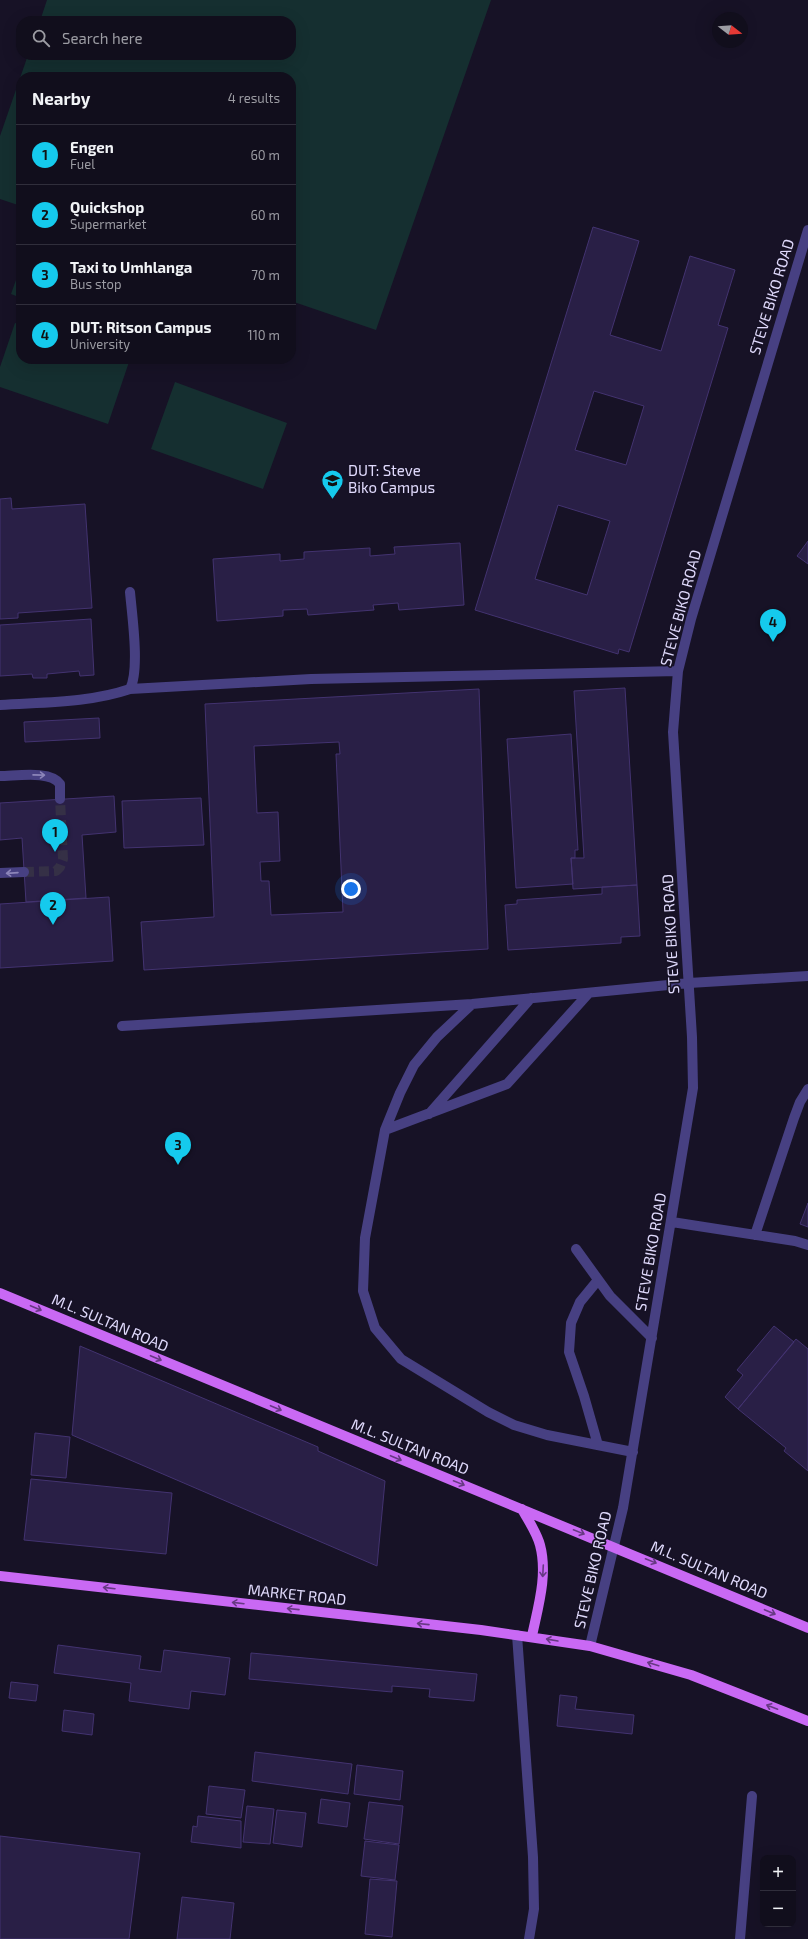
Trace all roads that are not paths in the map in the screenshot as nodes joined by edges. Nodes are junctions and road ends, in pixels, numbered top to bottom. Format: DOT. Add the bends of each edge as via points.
graph roads {
  1 [pos="808,230"];
  2 [pos="130,592"];
  3 [pos="678,671"];
  4 [pos="130,689"];
  5 [pos="0,705"];
  6 [pos="0,776"];
  7 [pos="60,799"];
  8 [pos="24,872"];
  9 [pos="0,873"];
  10 [pos="808,976"];
  11 [pos="689,983"];
  12 [pos="588,994"];
  13 [pos="531,998"];
  14 [pos="472,1004"];
  15 [pos="122,1026"];
  16 [pos="808,1089"];
  17 [pos="428,1115"];
  18 [pos="385,1130"];
  19 [pos="672,1222"];
  20 [pos="754,1235"];
  21 [pos="808,1245"];
  22 [pos="576,1249"];
  23 [pos="598,1280"];
  24 [pos="0,1293"];
  25 [pos="652,1338"];
  26 [pos="598,1445"];
  27 [pos="633,1452"];
  28 [pos="522,1509"];
  29 [pos="614,1547"];
  30 [pos="0,1576"];
  31 [pos="808,1628"];
  32 [pos="517,1635"];
  33 [pos="532,1636"];
  34 [pos="590,1646"];
  35 [pos="808,1721"];
  36 [pos="752,1796"];
  37 [pos="529,1939"];
  38 [pos="740,1939"];
  1 -- 3 [label="street, STEVE BIKO ROAD"];
  2 -- 4 [label="street" via="134,682"];
  3 -- 4 [label="street" via="311,679"];
  3 -- 11 [label="street, STEVE BIKO ROAD" via="674,732"];
  4 -- 5 [label="street" via="87,699"];
  6 -- 7 [label="street, one-way" via="50,776 60,784"];
  8 -- 9 [label="street, one-way"];
  10 -- 11 [label="street"];
  11 -- 12 [label="street"];
  11 -- 19 [label="street, STEVE BIKO ROAD" via="693,1088"];
  12 -- 13 [label="street"];
  12 -- 17 [label="street" via="507,1084"];
  13 -- 14 [label="street"];
  13 -- 17 [label="street"];
  14 -- 15 [label="street"];
  14 -- 18 [label="street" via="437,1037 414,1065"];
  16 -- 20 [label="street" via="796,1113"];
  17 -- 18 [label="street"];
  18 -- 26 [label="street" via="365,1238 363,1291 375,1328 401,1359 488,1412 514,1425 547,1435"];
  19 -- 20 [label="street"];
  19 -- 25 [label="street, STEVE BIKO ROAD"];
  20 -- 21 [label="street"];
  22 -- 23 [label="street"];
  23 -- 25 [label="street" via="610,1296"];
  23 -- 26 [label="street" via="580,1302 571,1323 569,1352"];
  24 -- 28 [label="main road, M.L. SULTAN ROAD, one-way"];
  25 -- 27 [label="street, STEVE BIKO ROAD"];
  26 -- 27 [label="street"];
  27 -- 29 [label="street, STEVE BIKO ROAD"];
  28 -- 29 [label="main road, M.L. SULTAN ROAD, one-way"];
  28 -- 33 [label="main road, one-way" via="540,1543 543,1561 542,1588"];
  29 -- 31 [label="main road, M.L. SULTAN ROAD, one-way"];
  29 -- 34 [label="street, STEVE BIKO ROAD"];
  32 -- 30 [label="main road, MARKET ROAD, one-way"];
  32 -- 33 [label="main road, MARKET ROAD"];
  32 -- 37 [label="street" via="534,1857 534,1909"];
  34 -- 33 [label="main road, MARKET ROAD, one-way"];
  35 -- 34 [label="main road, one-way" via="691,1676"];
  36 -- 38 [label="street"];
}
